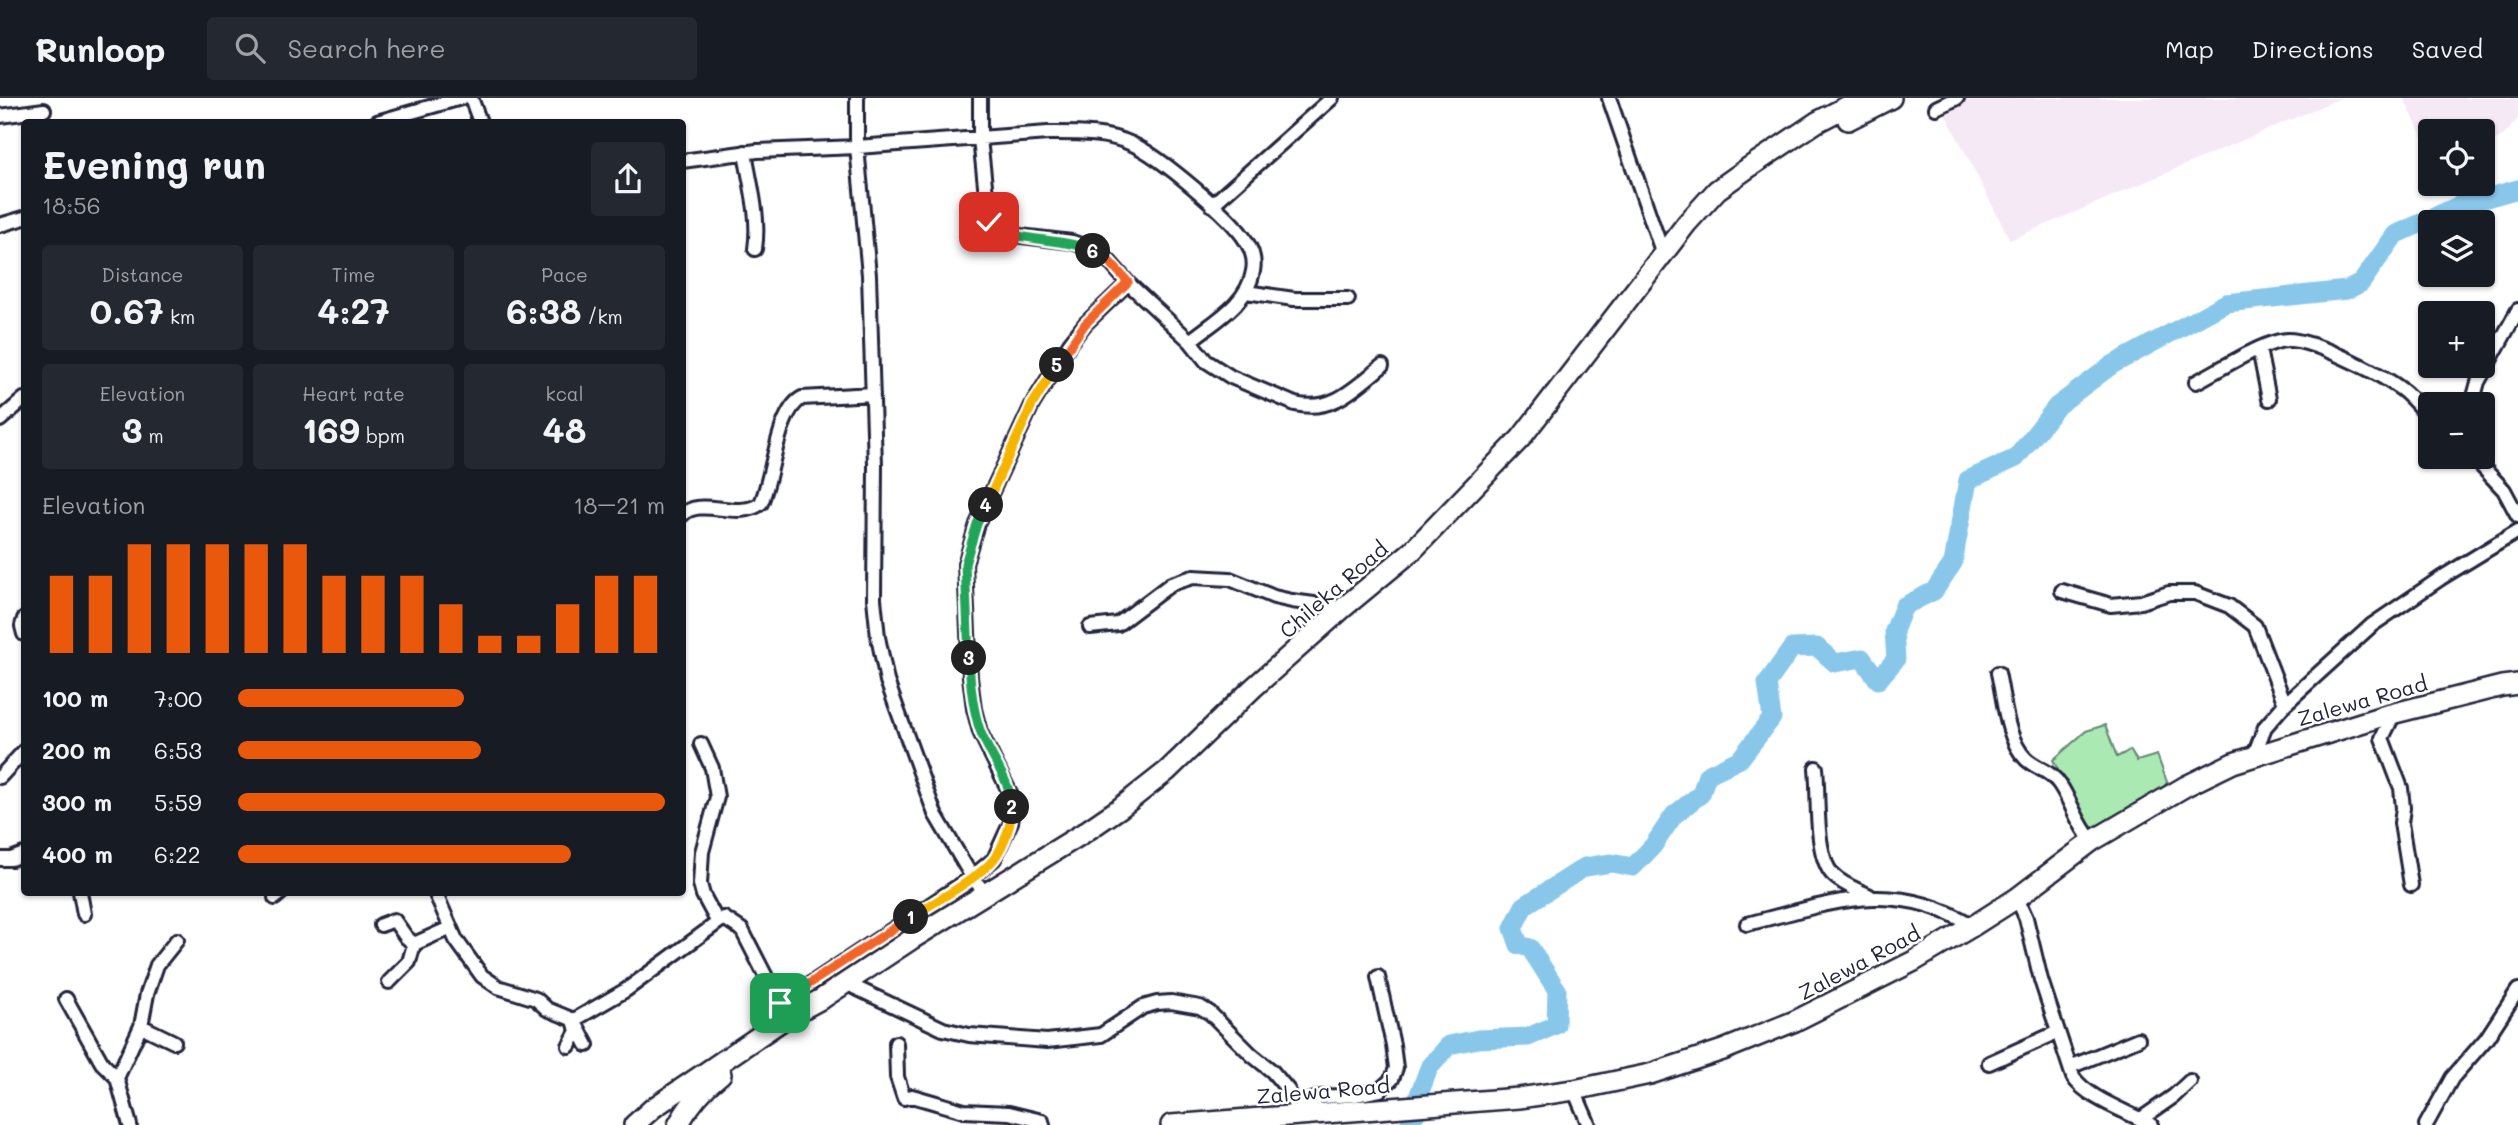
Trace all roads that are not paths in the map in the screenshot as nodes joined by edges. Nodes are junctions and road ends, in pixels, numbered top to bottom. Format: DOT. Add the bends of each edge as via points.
graph roads {
  1 [pos="461,98"];
  2 [pos="471,98"];
  3 [pos="857,98"];
  4 [pos="980,98"];
  5 [pos="1332,98"];
  6 [pos="1609,98"];
  7 [pos="1891,98"];
  8 [pos="1957,98"];
  9 [pos="1853,105"];
  10 [pos="1936,108"];
  11 [pos="44,110"];
  12 [pos="0,116"];
  13 [pos="387,119"];
  14 [pos="479,119"];
  15 [pos="980,139"];
  16 [pos="857,147"];
  17 [pos="745,152"];
  18 [pos="686,160"];
  19 [pos="1212,205"];
  20 [pos="21,219"];
  21 [pos="0,225"];
  22 [pos="755,249"];
  23 [pos="1663,254"];
  24 [pos="1128,282"];
  25 [pos="1246,292"];
  26 [pos="1348,299"];
  27 [pos="2518,310"];
  28 [pos="1190,341"];
  29 [pos="2259,349"];
  30 [pos="1382,366"];
  31 [pos="2196,383"];
  32 [pos="2475,392"];
  33 [pos="873,394"];
  34 [pos="2269,399"];
  35 [pos="21,402"];
  36 [pos="2418,406"];
  37 [pos="0,420"];
  38 [pos="2484,469"];
  39 [pos="2517,510"];
  40 [pos="686,512"];
  41 [pos="2518,531"];
  42 [pos="2062,591"];
  43 [pos="1343,608"];
  44 [pos="1090,627"];
  45 [pos="1998,673"];
  46 [pos="2518,684"];
  47 [pos="2285,704"];
  48 [pos="2395,712"];
  49 [pos="701,744"];
  50 [pos="21,754"];
  51 [pos="2253,755"];
  52 [pos="1816,768"];
  53 [pos="0,777"];
  54 [pos="2092,841"];
  55 [pos="21,855"];
  56 [pos="0,859"];
  57 [pos="972,877"];
  58 [pos="2411,885"];
  59 [pos="986,894"];
  60 [pos="81,896"];
  61 [pos="437,896"];
  62 [pos="1871,897"];
  63 [pos="2017,898"];
  64 [pos="84,914"];
  65 [pos="717,921"];
  66 [pos="1747,924"];
  67 [pos="381,925"];
  68 [pos="1973,926"];
  69 [pos="450,928"];
  70 [pos="177,940"];
  71 [pos="414,944"];
  72 [pos="1378,978"];
  73 [pos="389,982"];
  74 [pos="854,987"];
  75 [pos="2518,990"];
  76 [pos="66,999"];
  77 [pos="783,1011"];
  78 [pos="575,1023"];
  79 [pos="141,1026"];
  80 [pos="2058,1032"];
  81 [pos="2138,1038"];
  82 [pos="174,1042"];
  83 [pos="895,1043"];
  84 [pos="587,1045"];
  85 [pos="569,1046"];
  86 [pos="1989,1063"];
  87 [pos="2070,1067"];
  88 [pos="117,1077"];
  89 [pos="2190,1081"];
  90 [pos="1574,1090"];
  91 [pos="1297,1110"];
  92 [pos="1259,1122"];
  93 [pos="2146,1122"];
  94 [pos="130,1125"];
  95 [pos="634,1125"];
  96 [pos="678,1125"];
  97 [pos="1043,1125"];
  98 [pos="1171,1125"];
  99 [pos="1588,1125"];
  100 [pos="2426,1125"];
  1 -- 13 [label="street"];
  2 -- 14 [label="street"];
  3 -- 16 [label="street"];
  4 -- 15 [label="street"];
  5 -- 19 [label="street"];
  6 -- 23 [label="street"];
  7 -- 9 [label="highway, Chileka Road"];
  8 -- 10 [label="street"];
  9 -- 23 [label="highway, Chileka Road" via="1777,148 1717,190"];
  9 -- 74 [label="highway" via="1824,132 1724,200 1521,451 1417,558 1307,652 1175,776 1085,845"];
  11 -- 12 [label="street"];
  15 -- 16 [label="street"];
  15 -- 19 [label="street" via="1058,133 1110,137 1152,155"];
  15 -- 24 [label="street" via="993,229 1089,248"];
  16 -- 17 [label="street"];
  16 -- 33 [label="street" via="869,275"];
  17 -- 18 [label="street"];
  17 -- 22 [label="street" via="757,221"];
  19 -- 25 [label="street" via="1233,223 1253,257"];
  20 -- 21 [label="street"];
  23 -- 43 [label="highway, Chileka Road" via="1521,438 1412,551"];
  24 -- 28 [label="street"];
  24 -- 57 [label="street" via="1070,343 1032,405 977,524 965,564 974,709 1012,794 1013,810 994,859"];
  25 -- 26 [label="street" via="1294,299"];
  25 -- 28 [label="street"];
  27 -- 32 [label="street"];
  28 -- 30 [label="street" via="1217,369 1308,408 1335,401"];
  29 -- 31 [label="street"];
  29 -- 34 [label="street"];
  29 -- 36 [label="street" via="2287,340 2311,344 2372,372 2403,390"];
  33 -- 40 [label="street" via="796,401 786,415 761,503 749,510 692,508"];
  33 -- 57 [label="street" via="874,599 884,670 935,814"];
  35 -- 37 [label="street"];
  38 -- 39 [label="street"];
  41 -- 47 [label="street" via="2372,625"];
  42 -- 47 [label="street" via="2111,605 2169,593 2195,593 2229,606 2255,626"];
  43 -- 44 [label="street" via="1292,601 1221,577 1193,577 1171,584 1118,624"];
  43 -- 59 [label="highway, Chileka Road" via="1139,793 1082,835"];
  45 -- 54 [label="street" via="2017,747 2029,762 2053,775"];
  46 -- 48 [label="highway, Zalewa Road"];
  47 -- 51 [label="street" via="2265,727"];
  48 -- 51 [label="highway, Zalewa Road"];
  48 -- 58 [label="street" via="2382,738 2401,788 2401,823"];
  49 -- 65 [label="street" via="712,768 717,797 702,852 700,884"];
  50 -- 53 [label="street"];
  51 -- 54 [label="highway, Zalewa Road" via="2186,786"];
  52 -- 62 [label="street" via="1826,866 1845,884"];
  54 -- 63 [label="highway, Zalewa Road"];
  55 -- 56 [label="street"];
  57 -- 59 [label="street"];
  57 -- 77 [label="street"];
  59 -- 77 [label="highway, Chileka Road" via="823,998"];
  60 -- 64 [label="street"];
  61 -- 69 [label="street"];
  62 -- 66 [label="street"];
  62 -- 68 [label="street" via="1913,900"];
  63 -- 68 [label="highway, Zalewa Road"];
  63 -- 80 [label="street"];
  65 -- 77 [label="street" via="724,918 742,930"];
  65 -- 78 [label="street"];
  67 -- 71 [label="street" via="394,920"];
  68 -- 90 [label="highway, Zalewa Road" via="1795,1021 1650,1074"];
  69 -- 71 [label="street"];
  69 -- 78 [label="street" via="490,983 536,999"];
  70 -- 79 [label="street" via="157,965"];
  71 -- 73 [label="street" via="409,962"];
  72 -- 91 [label="street" via="1392,1045 1392,1079 1380,1090 1322,1097"];
  74 -- 91 [label="street" via="943,1029 1047,1041 1101,1035 1157,1003 1193,1005 1210,1013 1272,1071"];
  74 -- 96 [label="highway" via="710,1083"];
  75 -- 100 [label="street" via="2486,1039 2452,1078"];
  76 -- 88 [label="street" via="102,1063"];
  77 -- 95 [label="highway, Chileka Road" via="760,1036"];
  78 -- 84 [label="street"];
  78 -- 85 [label="street" via="577,1031"];
  79 -- 82 [label="street"];
  79 -- 88 [label="street"];
  80 -- 86 [label="street"];
  80 -- 87 [label="street"];
  81 -- 87 [label="street"];
  83 -- 97 [label="street" via="897,1077 904,1098 912,1096 964,1111 1025,1116"];
  87 -- 93 [label="street" via="2080,1087"];
  88 -- 94 [label="street"];
  89 -- 93 [label="street"];
  90 -- 91 [label="highway, Zalewa Road" via="1519,1098"];
  90 -- 99 [label="street"];
  91 -- 92 [label="highway, Zalewa Road"];
  92 -- 98 [label="highway, Zalewa Road"];
}
